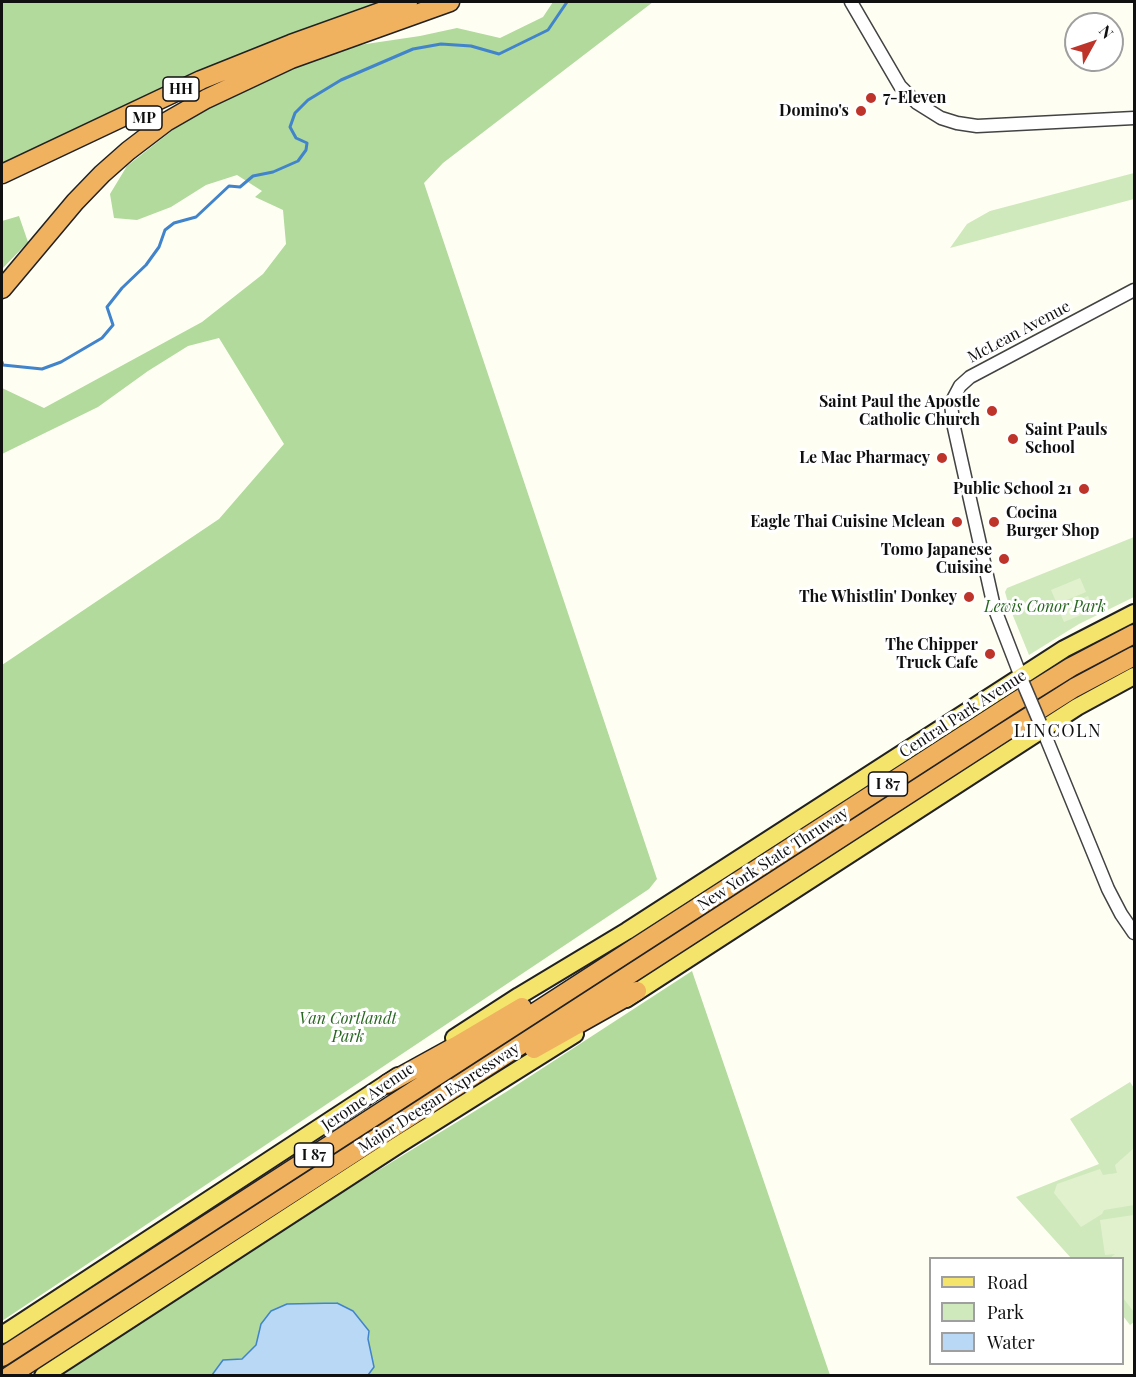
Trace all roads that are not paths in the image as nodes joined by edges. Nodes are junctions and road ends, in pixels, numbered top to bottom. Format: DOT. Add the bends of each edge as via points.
graph roads {
  1 [pos="408,2"];
  2 [pos="450,2"];
  3 [pos="850,2"];
  4 [pos="367,23"];
  5 [pos="291,59"];
  6 [pos="1134,118"];
  7 [pos="2,174"];
  8 [pos="2,186"];
  9 [pos="2,289"];
  10 [pos="1134,290"];
  11 [pos="1134,613"];
  12 [pos="1134,628"];
  13 [pos="1134,634"];
  14 [pos="1100,651"];
  15 [pos="1134,656"];
  16 [pos="1134,676"];
  17 [pos="1022,680"];
  18 [pos="1041,727"];
  19 [pos="675,900"];
  20 [pos="1134,933"];
  21 [pos="690,946"];
  22 [pos="627,953"];
  23 [pos="637,992"];
  24 [pos="387,1084"];
  25 [pos="434,1101"];
  26 [pos="2,1335"];
  27 [pos="2,1357"];
  28 [pos="9,1376"];
  29 [pos="43,1376"];
  1 -- 4 [label="highway"];
  2 -- 4 [label="highway"];
  3 -- 6 [label="street" via="900,86 941,118 978,126"];
  4 -- 5 [label="highway, HH"];
  4 -- 7 [label="highway, HH" via="271,52 201,80"];
  5 -- 8 [label="highway, MP" via="206,90"];
  5 -- 9 [label="highway, HH" via="206,99 143,139 75,202"];
  10 -- 17 [label="street, McLean Avenue" via="970,377 951,403 994,607"];
  11 -- 17 [label="main road, Central Park Avenue" via="1074,642"];
  12 -- 14 [label="highway"];
  13 -- 14 [label="highway, New York State Thruway / I 87"];
  14 -- 22 [label="highway, New York State Thruway / I 87" via="1006,707"];
  15 -- 21 [label="highway, New York State Thruway / I 87" via="1074,688"];
  16 -- 18 [label="main road"];
  17 -- 18 [label="street, McLean Avenue, bridge"];
  17 -- 19 [label="main road, Central Park Avenue"];
  18 -- 20 [label="street, McLean Avenue" via="1108,889"];
  18 -- 21 [label="main road"];
  19 -- 24 [label="main road, Jerome Avenue" via="494,1011"];
  21 -- 23 [label="main road"];
  21 -- 25 [label="highway, Major Deegan Expressway / I 87"];
  22 -- 24 [label="highway" via="569,979"];
  22 -- 27 [label="highway, Major Deegan Expressway / I 87"];
  23 -- 25 [label="highway" via="492,1075"];
  23 -- 29 [label="main road"];
  24 -- 26 [label="main road, Jerome Avenue"];
  25 -- 28 [label="highway, Major Deegan Expressway / I 87"];
}
